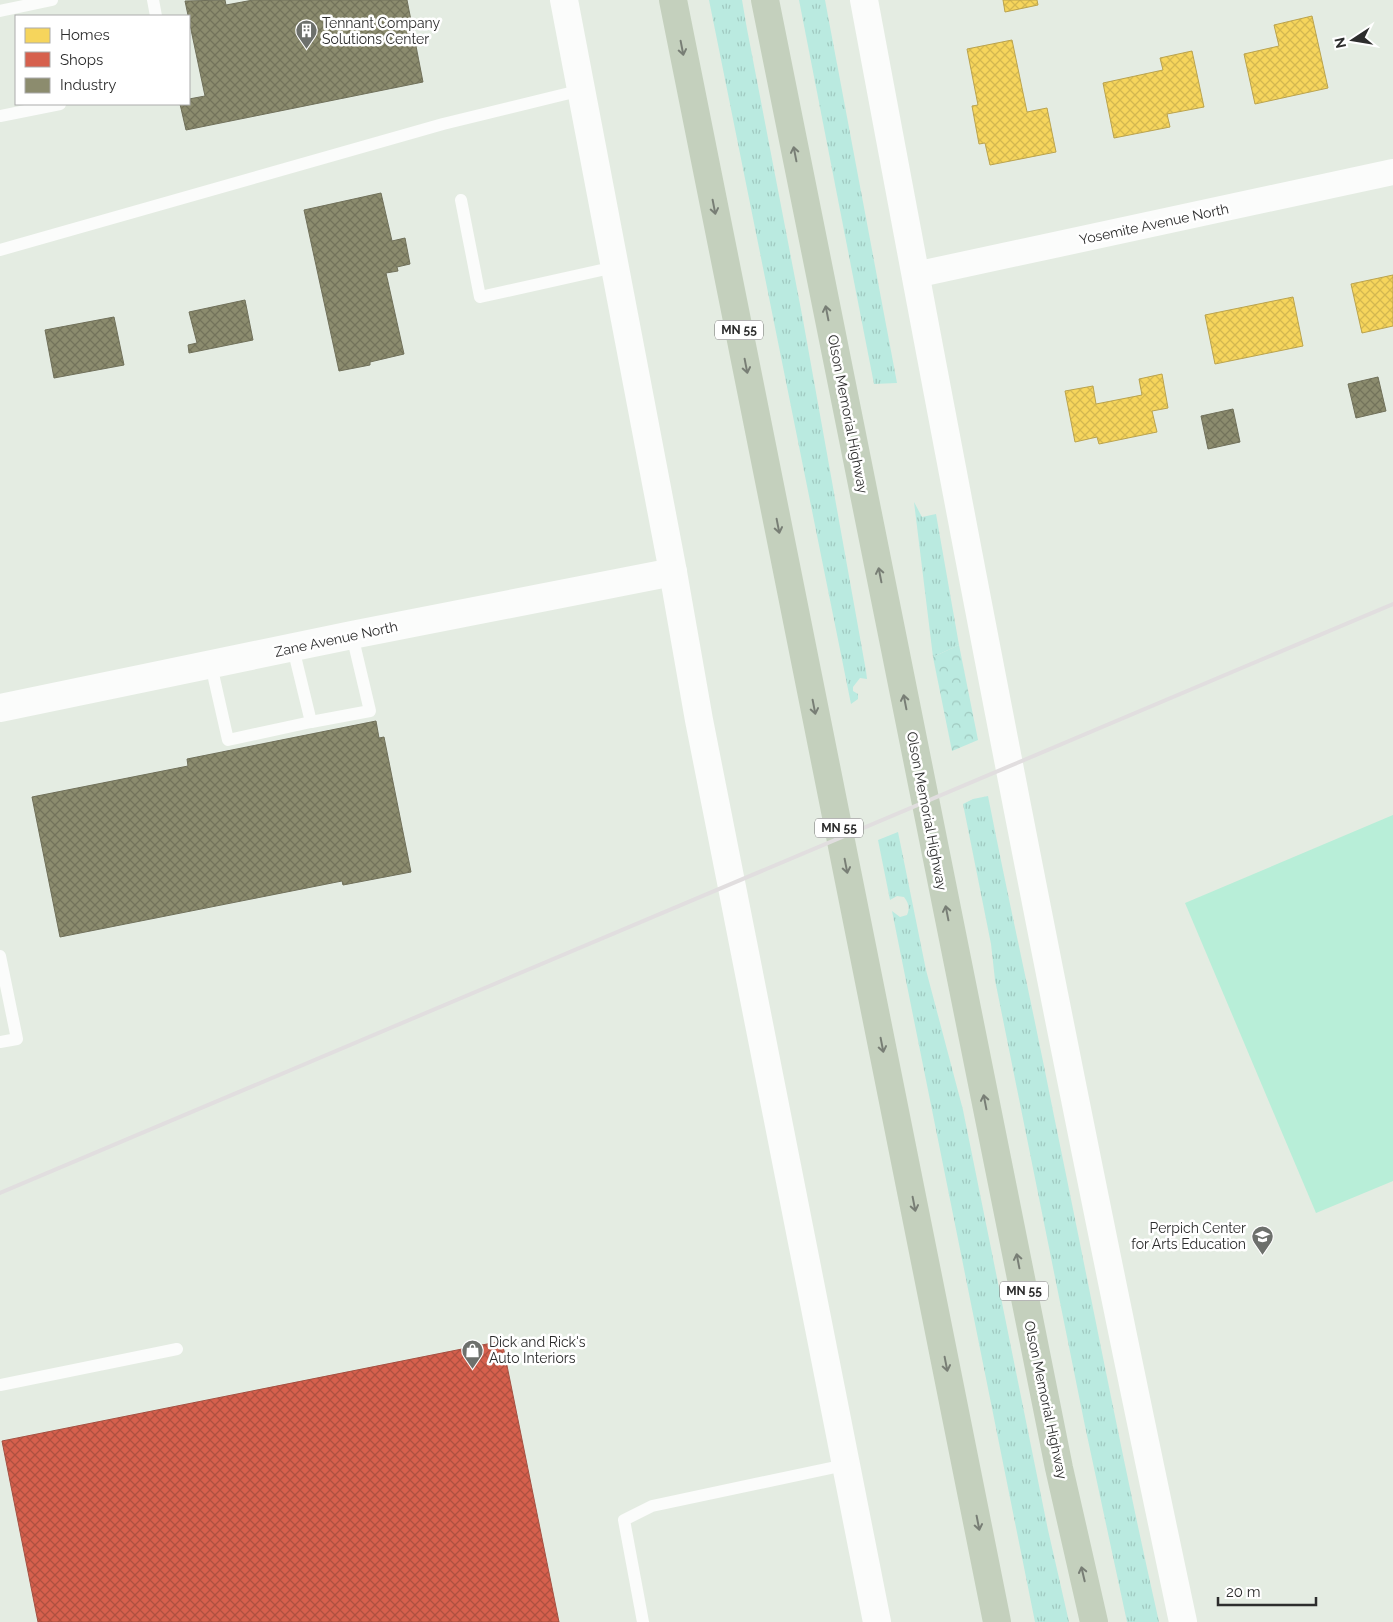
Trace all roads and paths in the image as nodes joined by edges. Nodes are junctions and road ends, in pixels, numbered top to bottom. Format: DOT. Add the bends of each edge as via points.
graph roads {
  1 [pos="52,0"];
  2 [pos="153,0"];
  3 [pos="564,0"];
  4 [pos="673,0"];
  5 [pos="765,0"];
  6 [pos="864,0"];
  7 [pos="0,12"];
  8 [pos="156,15"];
  9 [pos="582,90"];
  10 [pos="55,105"];
  11 [pos="0,116"];
  12 [pos="1393,172"];
  13 [pos="461,200"];
  14 [pos="0,250"];
  15 [pos="615,267"];
  16 [pos="915,275"];
  17 [pos="673,572"];
  18 [pos="352,635"];
  19 [pos="293,648"];
  20 [pos="211,665"];
  21 [pos="0,708"];
  22 [pos="311,722"];
  23 [pos="0,956"];
  24 [pos="0,1042"];
  25 [pos="177,1349"];
  26 [pos="0,1385"];
  27 [pos="845,1465"];
  28 [pos="643,1622"];
  29 [pos="877,1622"];
  30 [pos="997,1622"];
  31 [pos="1094,1622"];
  32 [pos="1183,1622"];
  1 -- 7 [label="lane"];
  2 -- 8 [label="lane"];
  3 -- 9 [label="street"];
  4 -- 30 [label="highway, MN 55, one-way"];
  31 -- 5 [label="highway, Olson Memorial Highway / MN 55, one-way" via="1060,1468"];
  6 -- 16 [label="street"];
  9 -- 14 [label="lane" via="442,124"];
  9 -- 15 [label="street"];
  10 -- 11 [label="lane"];
  12 -- 16 [label="street, Yosemite Avenue North"];
  13 -- 15 [label="lane" via="480,297"];
  15 -- 17 [label="street"];
  16 -- 32 [label="street" via="1036,903"];
  17 -- 18 [label="street, Zane Avenue North"];
  17 -- 27 [label="street" via="698,720"];
  18 -- 19 [label="street, Zane Avenue North"];
  18 -- 22 [label="lane" via="370,711"];
  19 -- 20 [label="street, Zane Avenue North"];
  19 -- 22 [label="lane"];
  20 -- 21 [label="street, Zane Avenue North"];
  20 -- 22 [label="lane" via="228,740"];
  23 -- 24 [label="lane" via="17,1039"];
  25 -- 26 [label="lane"];
  27 -- 28 [label="lane" via="652,1506 624,1520"];
  27 -- 29 [label="street"];
}
